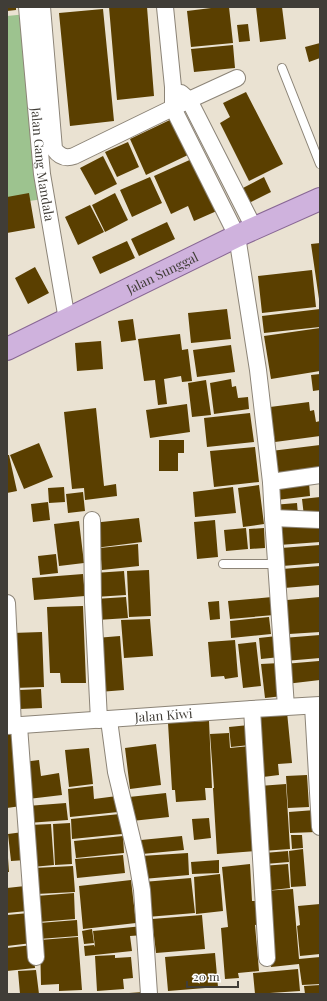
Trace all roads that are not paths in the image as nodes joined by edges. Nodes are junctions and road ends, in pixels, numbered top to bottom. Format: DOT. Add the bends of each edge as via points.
graph roads {
  1 [pos="27,7"];
  2 [pos="42,7"];
  3 [pos="166,7"];
  4 [pos="282,68"];
  5 [pos="237,78"];
  6 [pos="173,87"];
  7 [pos="189,100"];
  8 [pos="173,108"];
  9 [pos="216,152"];
  10 [pos="200,160"];
  11 [pos="320,164"];
  12 [pos="320,199"];
  13 [pos="246,232"];
  14 [pos="67,320"];
  15 [pos="7,349"];
  16 [pos="320,475"];
  17 [pos="271,482"];
  18 [pos="273,518"];
  19 [pos="92,520"];
  20 [pos="320,520"];
  21 [pos="223,564"];
  22 [pos="276,564"];
  23 [pos="7,604"];
  24 [pos="316,706"];
  25 [pos="286,707"];
  26 [pos="252,709"];
  27 [pos="104,720"];
  28 [pos="13,726"];
  29 [pos="320,827"];
  30 [pos="36,957"];
  31 [pos="268,958"];
  32 [pos="148,994"];
  1 -- 14 [label="street, Jalan Gang Mandala" via="42,174"];
  2 -- 8 [label="street" via="54,148 57,153 68,158 74,156"];
  3 -- 6 [label="street"];
  4 -- 11 [label="lane"];
  5 -- 7 [label="street"];
  6 -- 7 [label="street"];
  6 -- 8 [label="street"];
  7 -- 8 [label="street"];
  7 -- 9 [label="street"];
  8 -- 10 [label="street"];
  9 -- 10 [label="street"];
  9 -- 13 [label="street"];
  10 -- 13 [label="street"];
  12 -- 13 [label="main road, Jalan Sunggal"];
  13 -- 14 [label="main road, Jalan Sunggal"];
  13 -- 17 [label="street"];
  14 -- 15 [label="main road, Jalan Sunggal"];
  16 -- 17 [label="street"];
  17 -- 18 [label="street"];
  18 -- 20 [label="street"];
  18 -- 22 [label="street"];
  19 -- 27 [label="street" via="93,602"];
  21 -- 22 [label="lane"];
  22 -- 25 [label="street"];
  23 -- 28 [label="street"];
  24 -- 25 [label="street, Jalan Kiwi"];
  24 -- 29 [label="street"];
  25 -- 26 [label="street, Jalan Kiwi"];
  26 -- 27 [label="street, Jalan Kiwi"];
  26 -- 31 [label="street"];
  27 -- 28 [label="street, Jalan Kiwi"];
  27 -- 32 [label="street" via="142,890"];
  28 -- 30 [label="street"];
}
